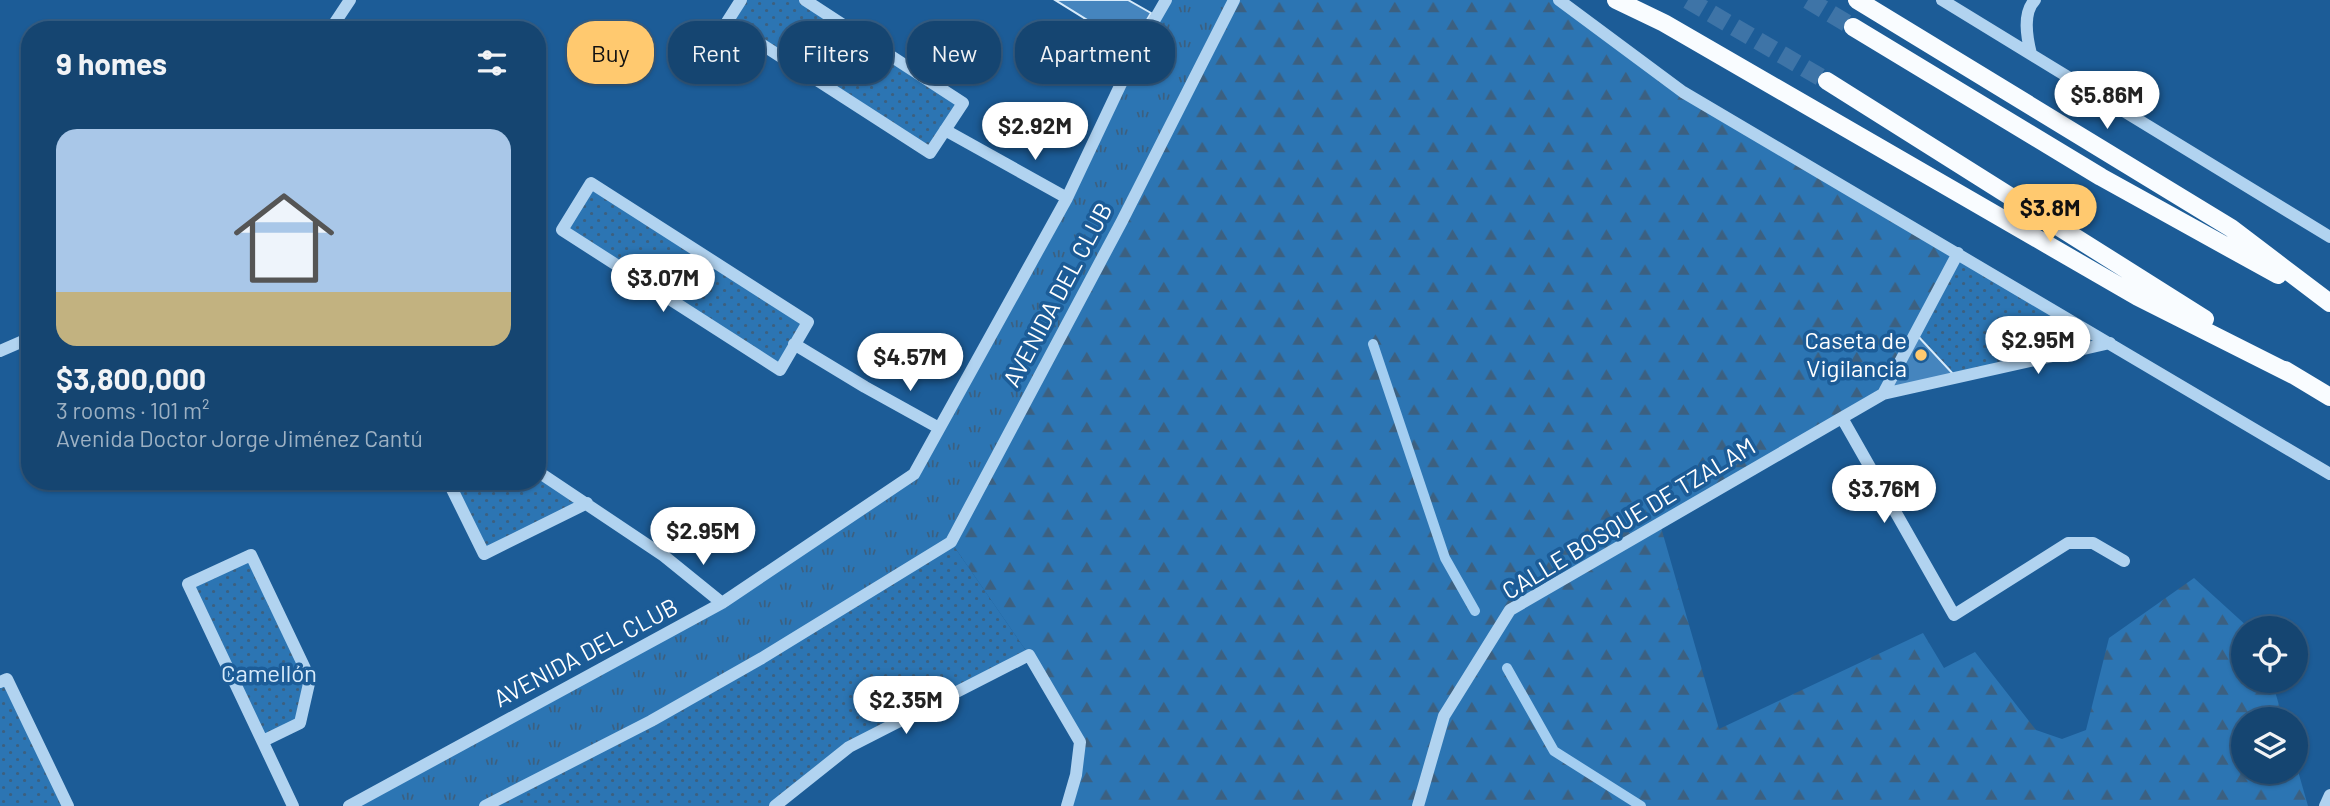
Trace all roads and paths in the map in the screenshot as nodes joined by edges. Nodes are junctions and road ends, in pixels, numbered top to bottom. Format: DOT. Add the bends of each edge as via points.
graph roads {
  1 [pos="350,0"];
  2 [pos="741,0"];
  3 [pos="805,0"];
  4 [pos="1166,0"];
  5 [pos="1234,0"];
  6 [pos="1559,0"];
  7 [pos="1616,0"];
  8 [pos="1857,0"];
  9 [pos="1942,0"];
  10 [pos="2035,0"];
  11 [pos="336,21"];
  12 [pos="1853,27"];
  13 [pos="2031,54"];
  14 [pos="1827,80"];
  15 [pos="945,130"];
  16 [pos="1066,198"];
  17 [pos="2330,237"];
  18 [pos="1958,253"];
  19 [pos="2330,304"];
  20 [pos="21,342"];
  21 [pos="2110,343"];
  22 [pos="794,344"];
  23 [pos="0,351"];
  24 [pos="2293,375"];
  25 [pos="1883,394"];
  26 [pos="2330,397"];
  27 [pos="1842,418"];
  28 [pos="939,428"];
  29 [pos="2330,474"];
  30 [pos="546,477"];
  31 [pos="452,490"];
  32 [pos="587,502"];
  33 [pos="2124,561"];
  34 [pos="722,603"];
  35 [pos="0,682"];
  36 [pos="263,741"];
  37 [pos="2330,795"];
  38 [pos="68,806"];
  39 [pos="293,806"];
  40 [pos="349,806"];
  41 [pos="485,806"];
  42 [pos="775,806"];
  43 [pos="1067,806"];
  44 [pos="1418,806"];
  45 [pos="2325,806"];
  1 -- 11 [label="street"];
  2 -- 15 [label="street" via="727,22 930,153"];
  3 -- 15 [label="street" via="963,103"];
  4 -- 16 [label="street, AVENIDA DEL CLUB"];
  5 -- 41 [label="street, AVENIDA DEL CLUB" via="951,542 762,658"];
  6 -- 18 [label="street" via="1683,92"];
  7 -- 24 [label="main road" via="1664,23 2138,297"];
  8 -- 19 [label="main road" via="2231,228"];
  9 -- 13 [label="street"];
  10 -- 13 [label="street" via="2029,6"];
  12 -- 19 [label="main road" via="2101,177"];
  13 -- 17 [label="street"];
  14 -- 24 [label="main road"];
  15 -- 16 [label="street"];
  16 -- 28 [label="street, AVENIDA DEL CLUB"];
  18 -- 21 [label="street"];
  18 -- 25 [label="street"];
  20 -- 23 [label="street"];
  21 -- 25 [label="street, CALLE BOSQUE DE TZALAM"];
  21 -- 29 [label="street"];
  22 -- 22 [label="street" via="808,322 591,183 562,230 780,370"];
  22 -- 28 [label="street"];
  24 -- 26 [label="main road"];
  25 -- 27 [label="street, CALLE BOSQUE DE TZALAM"];
  27 -- 33 [label="street" via="1954,615 2068,543 2093,543"];
  27 -- 44 [label="street, CALLE BOSQUE DE TZALAM" via="1510,610 1444,716"];
  28 -- 34 [label="street, AVENIDA DEL CLUB" via="914,474"];
  30 -- 32 [label="street"];
  31 -- 32 [label="street" via="484,554"];
  32 -- 34 [label="street"];
  34 -- 40 [label="street, AVENIDA DEL CLUB"];
  35 -- 38 [label="street" via="7,679"];
  36 -- 36 [label="street" via="188,584 251,555 310,679 300,723"];
  36 -- 39 [label="street"];
  37 -- 45 [label="street"];
  42 -- 43 [label="street" via="849,747 1030,654 1080,742"];
}
